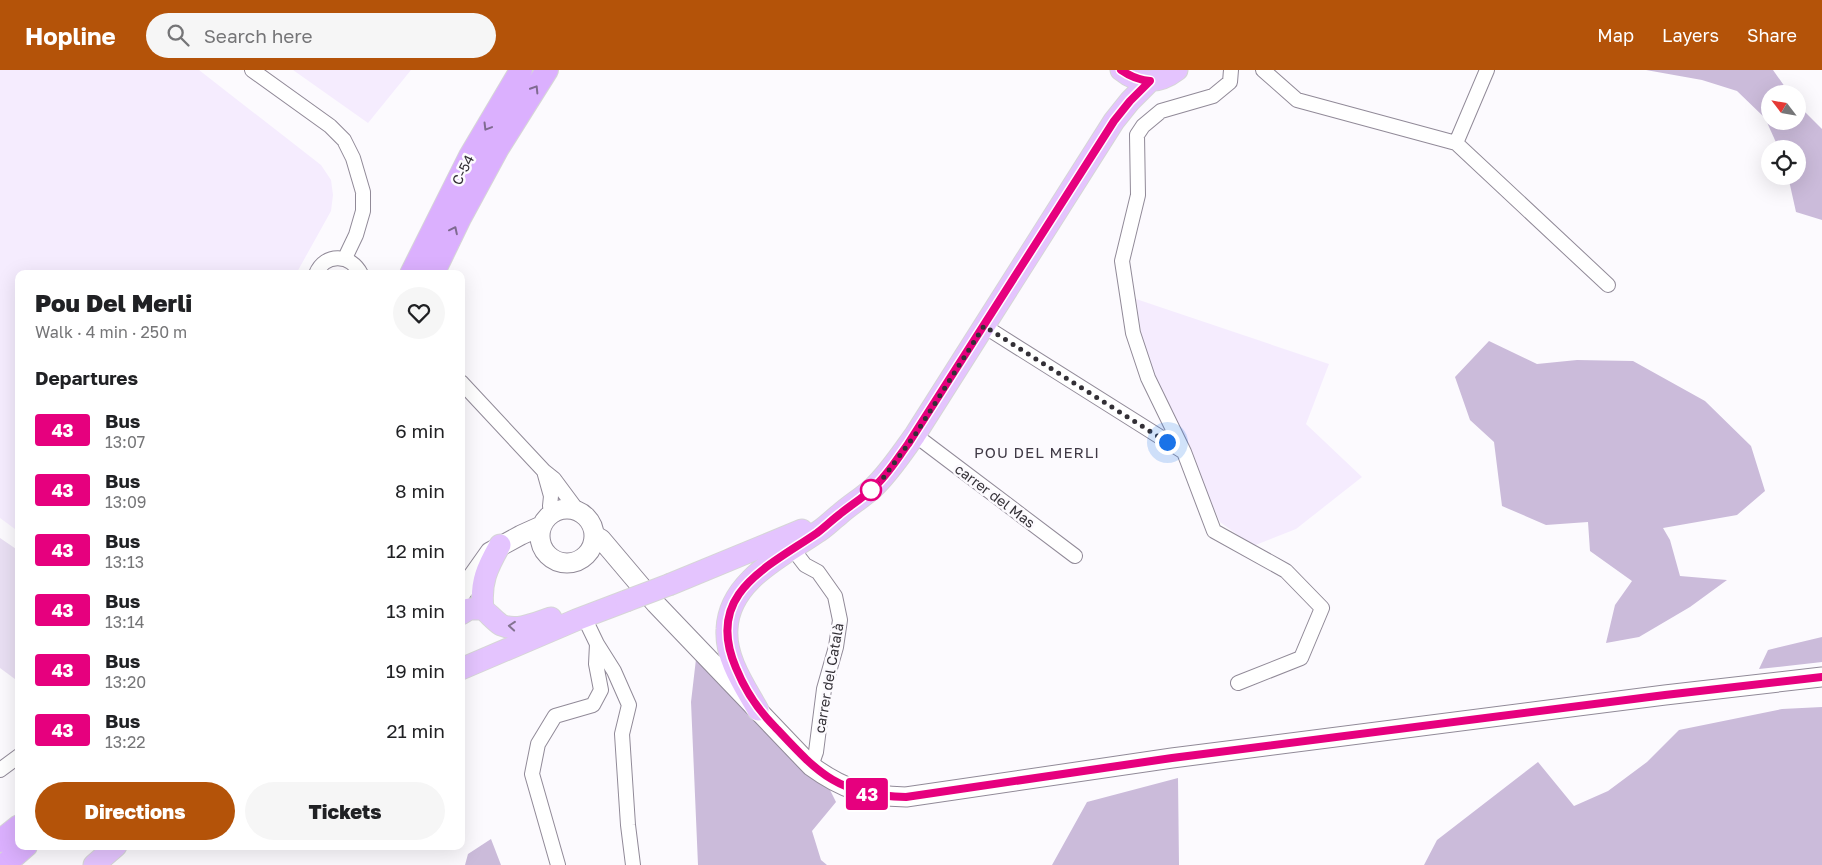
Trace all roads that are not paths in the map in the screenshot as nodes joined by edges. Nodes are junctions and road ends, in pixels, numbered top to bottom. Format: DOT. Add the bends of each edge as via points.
graph roads {
  1 [pos="252,70"];
  2 [pos="521,70"];
  3 [pos="547,70"];
  4 [pos="1117,70"];
  5 [pos="1121,70"];
  6 [pos="1177,70"];
  7 [pos="1231,70"];
  8 [pos="1263,70"];
  9 [pos="1487,70"];
  10 [pos="1150,81"];
  11 [pos="1114,121"];
  12 [pos="1456,143"];
  13 [pos="345,258"];
  14 [pos="318,270"];
  15 [pos="359,270"];
  16 [pos="412,270"];
  17 [pos="435,270"];
  18 [pos="1608,285"];
  19 [pos="984,326"];
  20 [pos="465,386"];
  21 [pos="915,435"];
  22 [pos="1184,452"];
  23 [pos="544,470"];
  24 [pos="577,510"];
  25 [pos="841,513"];
  26 [pos="547,519"];
  27 [pos="594,535"];
  28 [pos="506,542"];
  29 [pos="792,548"];
  30 [pos="543,550"];
  31 [pos="586,556"];
  32 [pos="1075,556"];
  33 [pos="622,564"];
  34 [pos="465,587"];
  35 [pos="483,609"];
  36 [pos="465,612"];
  37 [pos="580,619"];
  38 [pos="597,644"];
  39 [pos="467,660"];
  40 [pos="1822,677"];
  41 [pos="1238,683"];
  42 [pos="758,710"];
  43 [pos="15,759"];
  44 [pos="811,766"];
  45 [pos="0,770"];
  46 [pos="15,829"];
  47 [pos="0,840"];
  48 [pos="21,850"];
  49 [pos="111,850"];
  50 [pos="4,865"];
  51 [pos="94,865"];
  52 [pos="558,865"];
  53 [pos="633,865"];
  1 -- 13 [label="street" via="330,126 344,140 353,158 364,192 363,211"];
  2 -- 16 [label="highway, C-54 / C-54, one-way" via="470,156"];
  17 -- 3 [label="highway, C-54, one-way" via="498,148"];
  4 -- 11 [label="main road" via="1119,92"];
  5 -- 10 [label="main road" via="1130,77"];
  6 -- 10 [label="main road" via="1165,78"];
  7 -- 22 [label="street" via="1230,82 1213,96 1161,111 1142,126 1137,136 1138,195 1122,261 1133,333 1148,378"];
  8 -- 12 [label="street" via="1297,100"];
  9 -- 12 [label="street"];
  10 -- 11 [label="main road"];
  11 -- 19 [label="main road"];
  12 -- 18 [label="street"];
  13 -- 14 [label="street" via="328,260"];
  13 -- 15 [label="street"];
  19 -- 21 [label="main road"];
  19 -- 22 [label="street"];
  20 -- 23 [label="street"];
  21 -- 25 [label="main road" via="884,477"];
  21 -- 32 [label="street, carrer del Mas"];
  22 -- 41 [label="street" via="1214,531 1286,571 1322,608 1300,658"];
  23 -- 24 [label="street"];
  23 -- 26 [label="street" via="551,496"];
  24 -- 26 [label="main road" via="569,509"];
  24 -- 27 [label="main road" via="589,520"];
  25 -- 29 [label="main road"];
  25 -- 37 [label="main road, bridge"];
  26 -- 28 [label="main road"];
  26 -- 30 [label="main road" via="540,534"];
  27 -- 31 [label="main road"];
  27 -- 33 [label="main road"];
  28 -- 30 [label="main road"];
  28 -- 34 [label="main road" via="490,552"];
  28 -- 35 [label="main road" via="487,569 483,582"];
  29 -- 42 [label="main road" via="747,584 732,604 726,630 729,652"];
  29 -- 44 [label="street, carrer del Català" via="805,565 818,572 835,596 840,620"];
  30 -- 31 [label="main road" via="563,563"];
  31 -- 33 [label="main road"];
  33 -- 42 [label="main road"];
  35 -- 36 [label="main road"];
  37 -- 35 [label="main road, one-way" via="555,617 511,628 500,624"];
  37 -- 38 [label="street"];
  37 -- 39 [label="main road"];
  38 -- 52 [label="street" via="596,664 601,690 594,705 555,716 538,744 532,774"];
  38 -- 53 [label="street" via="614,671 629,705 622,734"];
  40 -- 44 [label="main road" via="1172,758 906,797 853,790"];
  42 -- 44 [label="main road"];
  43 -- 45 [label="street"];
  46 -- 47 [label="highway"];
  48 -- 50 [label="highway"];
  49 -- 51 [label="main road"];
}
